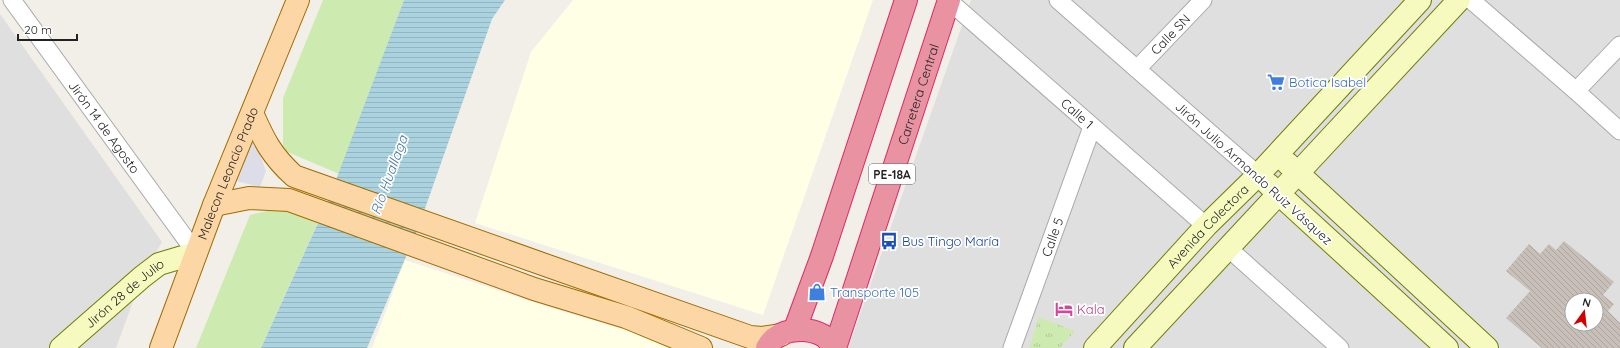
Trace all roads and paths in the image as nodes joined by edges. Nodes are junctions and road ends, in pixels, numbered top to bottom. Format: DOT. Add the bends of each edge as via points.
graph roads {
  1 [pos="12,0"];
  2 [pos="298,0"];
  3 [pos="906,0"];
  4 [pos="949,0"];
  5 [pos="1058,0"];
  6 [pos="1203,0"];
  7 [pos="1420,0"];
  8 [pos="1459,0"];
  9 [pos="1471,0"];
  10 [pos="1620,45"];
  11 [pos="1137,69"];
  12 [pos="1576,91"];
  13 [pos="252,113"];
  14 [pos="1092,127"];
  15 [pos="1620,131"];
  16 [pos="1278,154"];
  17 [pos="1297,173"];
  18 [pos="1258,175"];
  19 [pos="1278,194"];
  20 [pos="214,205"];
  21 [pos="1206,226"];
  22 [pos="1228,248"];
  23 [pos="196,253"];
  24 [pos="781,337"];
  25 [pos="1479,345"];
  26 [pos="61,348"];
  27 [pos="161,348"];
  28 [pos="701,348"];
  29 [pos="835,348"];
  30 [pos="1012,348"];
  31 [pos="1095,348"];
  32 [pos="1135,348"];
  33 [pos="1340,348"];
  34 [pos="1447,348"];
  1 -- 23 [label="street, Jirón 14 de Agosto"];
  2 -- 13 [label="main road, Malecon Leoncio Prado"];
  3 -- 24 [label="highway, PE-18A" via="822,256"];
  4 -- 14 [label="street, Calle 1"];
  4 -- 29 [label="highway, Carretera Central / PE-18A"];
  5 -- 11 [label="street, Jirón Julio Armando Ruiz Vásquez"];
  6 -- 11 [label="street, Calle SN"];
  7 -- 16 [label="street, Avenida Colectora"];
  8 -- 17 [label="street"];
  9 -- 12 [label="street"];
  10 -- 12 [label="street"];
  11 -- 18 [label="street, Jirón Julio Armando Ruiz Vásquez"];
  12 -- 15 [label="street"];
  13 -- 20 [label="main road, Malecon Leoncio Prado"];
  13 -- 24 [label="main road" via="271,151 294,176 750,336"];
  14 -- 21 [label="street, Calle 1"];
  14 -- 30 [label="street, Calle 5"];
  16 -- 17 [label="street"];
  16 -- 18 [label="street, Avenida Colectora"];
  17 -- 19 [label="street"];
  17 -- 25 [label="street"];
  18 -- 19 [label="street, Jirón Julio Armando Ruiz Vásquez"];
  18 -- 21 [label="street, Avenida Colectora"];
  19 -- 22 [label="street"];
  19 -- 34 [label="street, Jirón Julio Armando Ruiz Vásquez"];
  20 -- 23 [label="main road, Malecon Leoncio Prado"];
  20 -- 28 [label="main road" via="249,198 289,200 534,289 626,317"];
  21 -- 31 [label="street, Avenida Colectora"];
  22 -- 32 [label="street"];
  22 -- 33 [label="street"];
  23 -- 26 [label="street, Jirón 28 de Julio" via="159,264"];
  23 -- 27 [label="main road, Malecon Leoncio Prado"];
  24 -- 29 [label="highway" via="811,331 825,337"];
}
